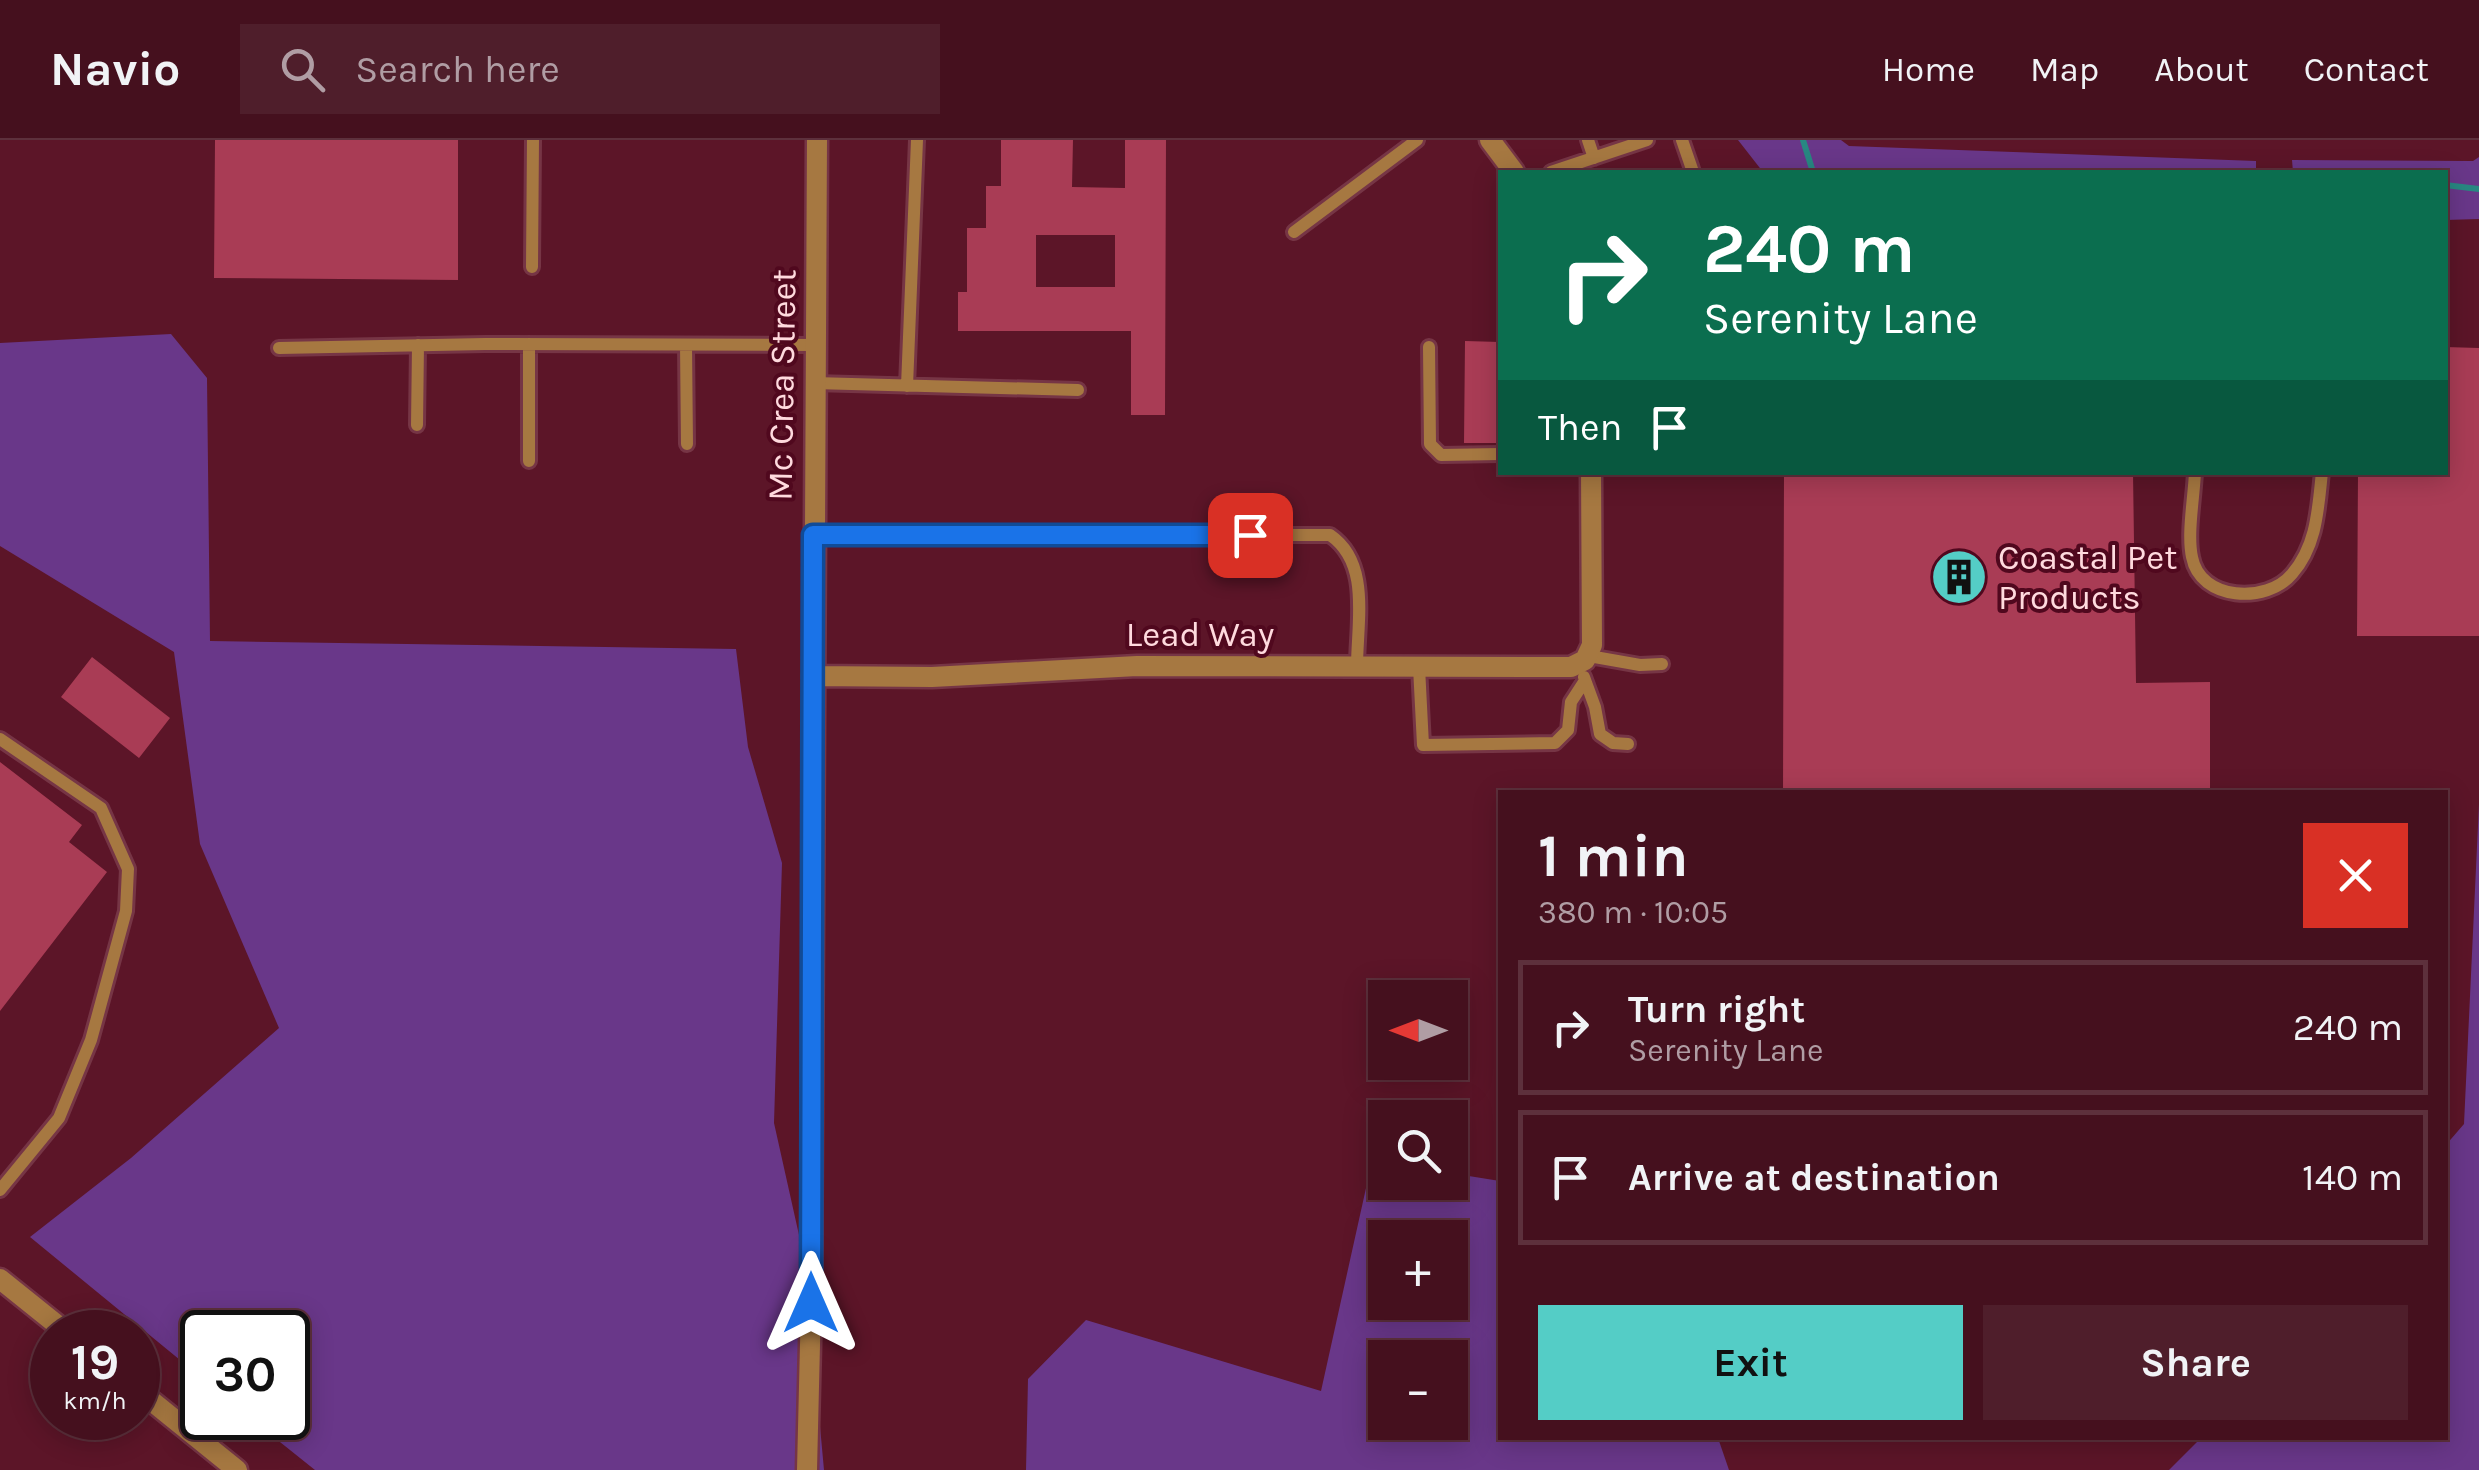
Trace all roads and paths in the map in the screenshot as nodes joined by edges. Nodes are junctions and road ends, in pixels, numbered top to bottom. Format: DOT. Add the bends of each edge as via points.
graph roads {
  1 [pos="533,140"];
  2 [pos="817,140"];
  3 [pos="917,140"];
  4 [pos="1417,140"];
  5 [pos="1490,140"];
  6 [pos="1588,140"];
  7 [pos="1647,140"];
  8 [pos="1682,140"];
  9 [pos="1594,158"];
  10 [pos="1512,170"];
  11 [pos="1557,170"];
  12 [pos="1692,170"];
  13 [pos="1294,232"];
  14 [pos="532,267"];
  15 [pos="418,344"];
  16 [pos="529,344"];
  17 [pos="686,344"];
  18 [pos="815,344"];
  19 [pos="1429,347"];
  20 [pos="279,348"];
  21 [pos="814,383"];
  22 [pos="907,386"];
  23 [pos="1078,390"];
  24 [pos="417,425"];
  25 [pos="687,444"];
  26 [pos="1498,454"];
  27 [pos="529,461"];
  28 [pos="1591,475"];
  29 [pos="2194,475"];
  30 [pos="2322,475"];
  31 [pos="813,535"];
  32 [pos="1587,658"];
  33 [pos="1662,664"];
  34 [pos="1357,667"];
  35 [pos="1419,667"];
  36 [pos="813,676"];
  37 [pos="1584,682"];
  38 [pos="0,739"];
  39 [pos="1628,744"];
  40 [pos="0,1190"];
  41 [pos="0,1279"];
  42 [pos="39,1310"];
  43 [pos="160,1408"];
  44 [pos="237,1470"];
  45 [pos="807,1470"];
  1 -- 14 [label="lane"];
  2 -- 18 [label="street, Mc Crea Street"];
  3 -- 22 [label="lane"];
  4 -- 13 [label="lane"];
  5 -- 10 [label="street"];
  6 -- 9 [label="lane"];
  7 -- 9 [label="lane"];
  8 -- 12 [label="lane"];
  9 -- 11 [label="lane"];
  15 -- 16 [label="lane"];
  15 -- 20 [label="lane"];
  15 -- 24 [label="lane"];
  16 -- 17 [label="lane"];
  16 -- 27 [label="lane"];
  17 -- 18 [label="lane"];
  17 -- 25 [label="lane"];
  18 -- 21 [label="street, Mc Crea Street"];
  19 -- 26 [label="lane" via="1430,444 1441,455"];
  21 -- 22 [label="lane"];
  21 -- 31 [label="street, Mc Crea Street"];
  22 -- 23 [label="lane"];
  28 -- 32 [label="street"];
  29 -- 30 [label="lane" via="2192,557 2199,575 2213,588 2262,592 2291,576 2316,532"];
  31 -- 34 [label="lane" via="1330,535 1346,546 1358,572"];
  31 -- 36 [label="street, Mc Crea Street"];
  32 -- 33 [label="lane"];
  32 -- 35 [label="street, Lead Way" via="1570,667"];
  32 -- 37 [label="lane"];
  34 -- 35 [label="street, Lead Way"];
  34 -- 36 [label="street, Lead Way"];
  35 -- 37 [label="lane" via="1423,745 1555,742 1568,730 1571,702"];
  36 -- 45 [label="street, Mc Crea Street"];
  37 -- 39 [label="lane" via="1600,734"];
  38 -- 40 [label="lane" via="100,808 128,869 126,911 91,1040 59,1118"];
  41 -- 42 [label="street"];
  43 -- 44 [label="street"];
}
